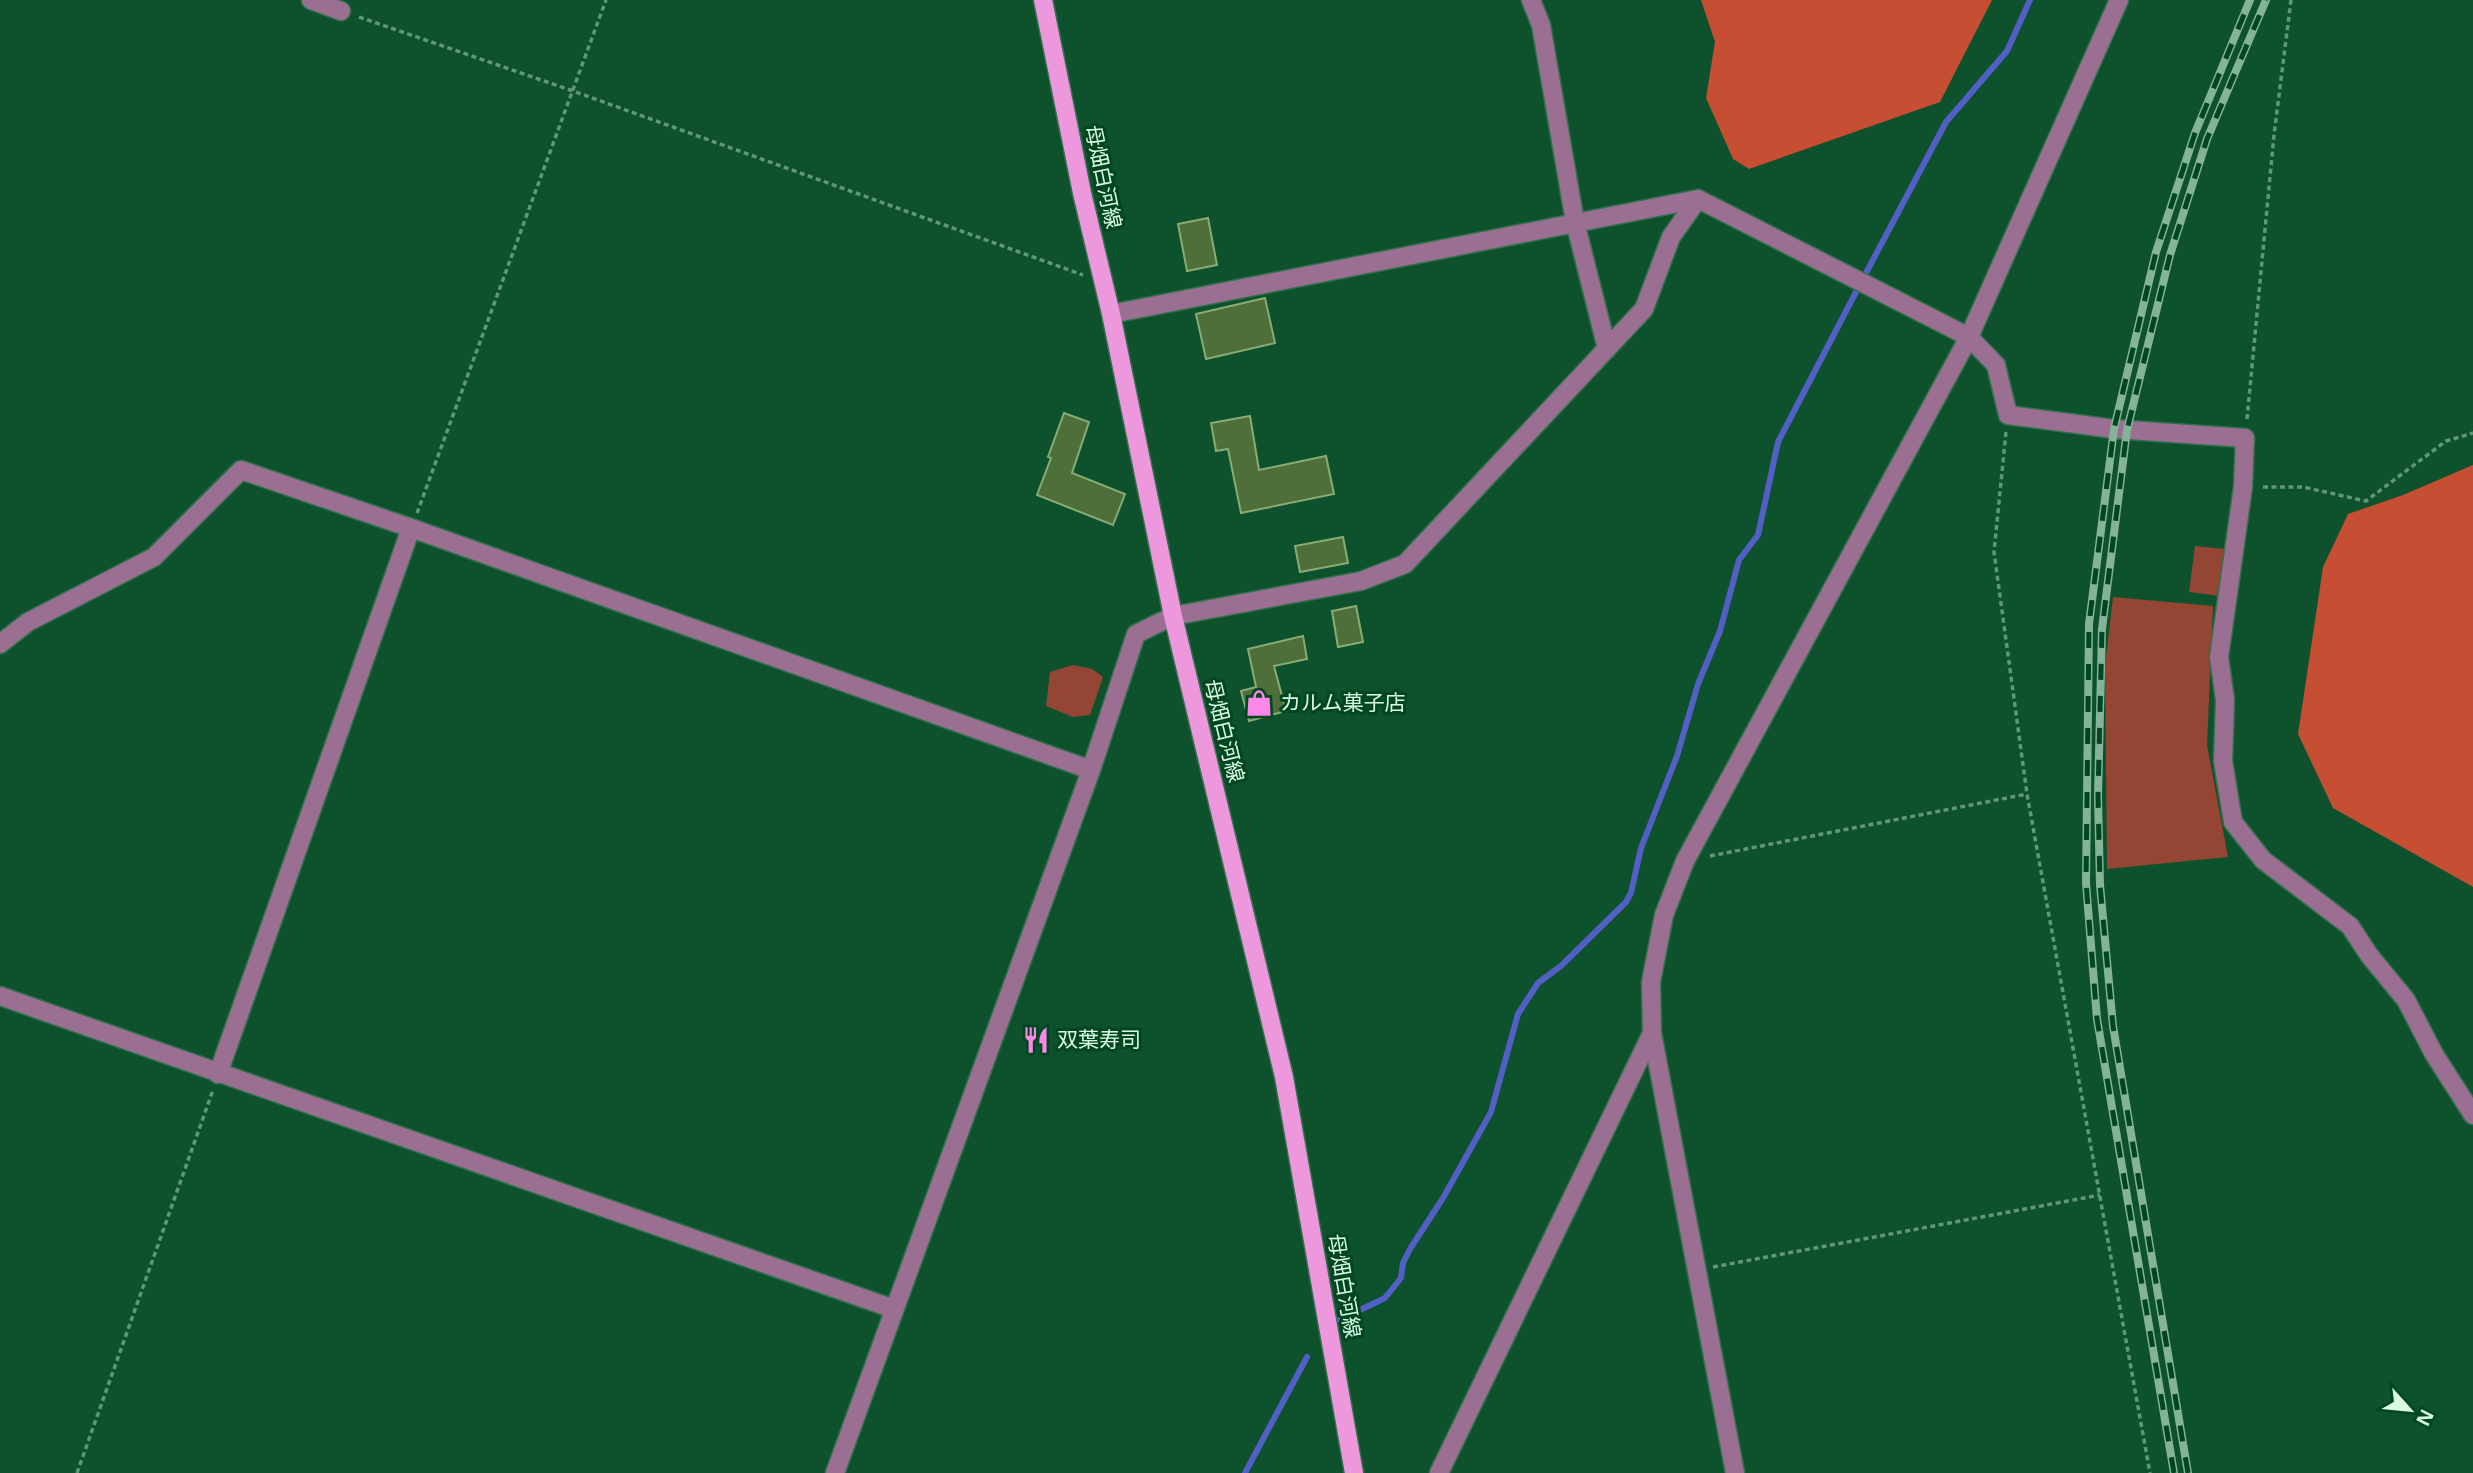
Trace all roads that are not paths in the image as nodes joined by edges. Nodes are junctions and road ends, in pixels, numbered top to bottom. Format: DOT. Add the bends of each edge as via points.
graph roads {
  1 [pos="311,0"];
  2 [pos="1043,0"];
  3 [pos="1531,0"];
  4 [pos="2119,0"];
  5 [pos="341,10"];
  6 [pos="1698,199"];
  7 [pos="1575,222"];
  8 [pos="1111,314"];
  9 [pos="1969,337"];
  10 [pos="1607,349"];
  11 [pos="411,528"];
  12 [pos="1173,616"];
  13 [pos="0,644"];
  14 [pos="1091,770"];
  15 [pos="0,996"];
  16 [pos="1652,1033"];
  17 [pos="218,1074"];
  18 [pos="2473,1115"];
  19 [pos="894,1309"];
  20 [pos="835,1473"];
  21 [pos="1354,1473"];
  22 [pos="1439,1473"];
  23 [pos="1735,1473"];
  1 -- 5 [label="street"];
  2 -- 8 [label="main road, 母畑白河線"];
  3 -- 7 [label="street" via="1541,25"];
  4 -- 9 [label="street"];
  6 -- 7 [label="street"];
  6 -- 9 [label="street"];
  6 -- 10 [label="street" via="1671,236 1644,309"];
  7 -- 8 [label="street"];
  7 -- 10 [label="street"];
  8 -- 12 [label="main road, 母畑白河線"];
  9 -- 16 [label="street" via="1685,861 1664,915 1651,982"];
  9 -- 18 [label="street" via="1996,365 2008,415 2113,429 2245,438 2243,487 2219,657 2225,700 2223,761 2233,822 2263,860 2350,926 2406,1000"];
  10 -- 12 [label="street" via="1405,564 1361,581"];
  11 -- 13 [label="street" via="241,470 153,557 28,622"];
  11 -- 14 [label="street"];
  11 -- 17 [label="street"];
  12 -- 14 [label="street" via="1136,634"];
  12 -- 21 [label="main road, 母畑白河線" via="1284,1077"];
  14 -- 19 [label="street"];
  15 -- 17 [label="street"];
  16 -- 22 [label="street"];
  16 -- 23 [label="street"];
  17 -- 19 [label="street"];
  19 -- 20 [label="street"];
}
